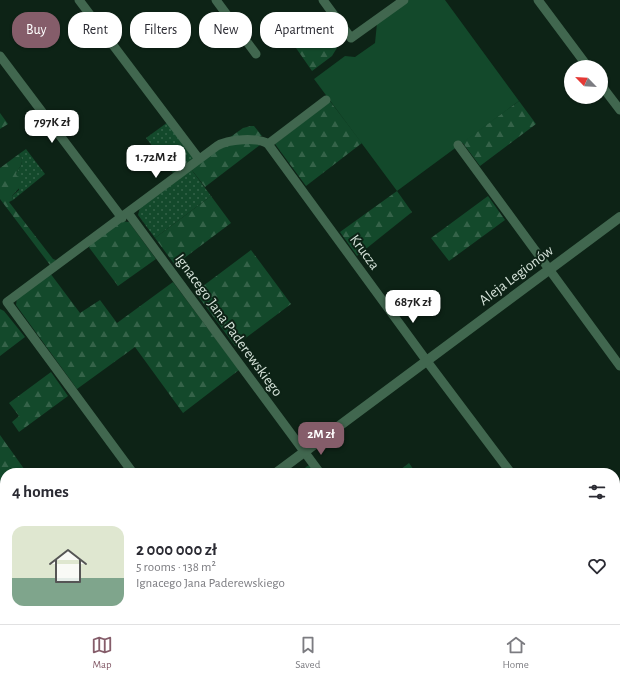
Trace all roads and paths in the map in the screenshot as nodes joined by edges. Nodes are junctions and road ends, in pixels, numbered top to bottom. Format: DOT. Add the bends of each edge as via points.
graph roads {
  1 [pos="79,0"];
  2 [pos="216,0"];
  3 [pos="323,0"];
  4 [pos="404,0"];
  5 [pos="538,0"];
  6 [pos="256,54"];
  7 [pos="0,56"];
  8 [pos="583,60"];
  9 [pos="608,94"];
  10 [pos="326,100"];
  11 [pos="620,110"];
  12 [pos="268,144"];
  13 [pos="458,145"];
  14 [pos="199,159"];
  15 [pos="125,215"];
  16 [pos="620,217"];
  17 [pos="548,270"];
  18 [pos="3,301"];
  19 [pos="426,360"];
  20 [pos="620,366"];
  21 [pos="305,452"];
  22 [pos="129,468"];
  23 [pos="283,468"];
  24 [pos="316,468"];
  25 [pos="507,468"];
  1 -- 14 [label="street"];
  2 -- 6 [label="street"];
  3 -- 4 [label="street" via="351,38"];
  5 -- 8 [label="street"];
  7 -- 15 [label="street, Ignacego Jana Paderewskiego"];
  9 -- 11 [label="street"];
  10 -- 12 [label="street"];
  12 -- 14 [label="street" via="261,140 224,143"];
  12 -- 19 [label="street, Krucza"];
  13 -- 17 [label="street"];
  14 -- 15 [label="street"];
  15 -- 18 [label="street"];
  15 -- 21 [label="street, Ignacego Jana Paderewskiego"];
  16 -- 17 [label="street, Aleja Legionów"];
  17 -- 19 [label="street, Aleja Legionów"];
  17 -- 20 [label="street"];
  18 -- 22 [label="street"];
  19 -- 21 [label="street, Aleja Legionów"];
  19 -- 25 [label="street, Krucza"];
  21 -- 23 [label="street, Aleja Legionów"];
  21 -- 24 [label="street, Ignacego Jana Paderewskiego"];
}
